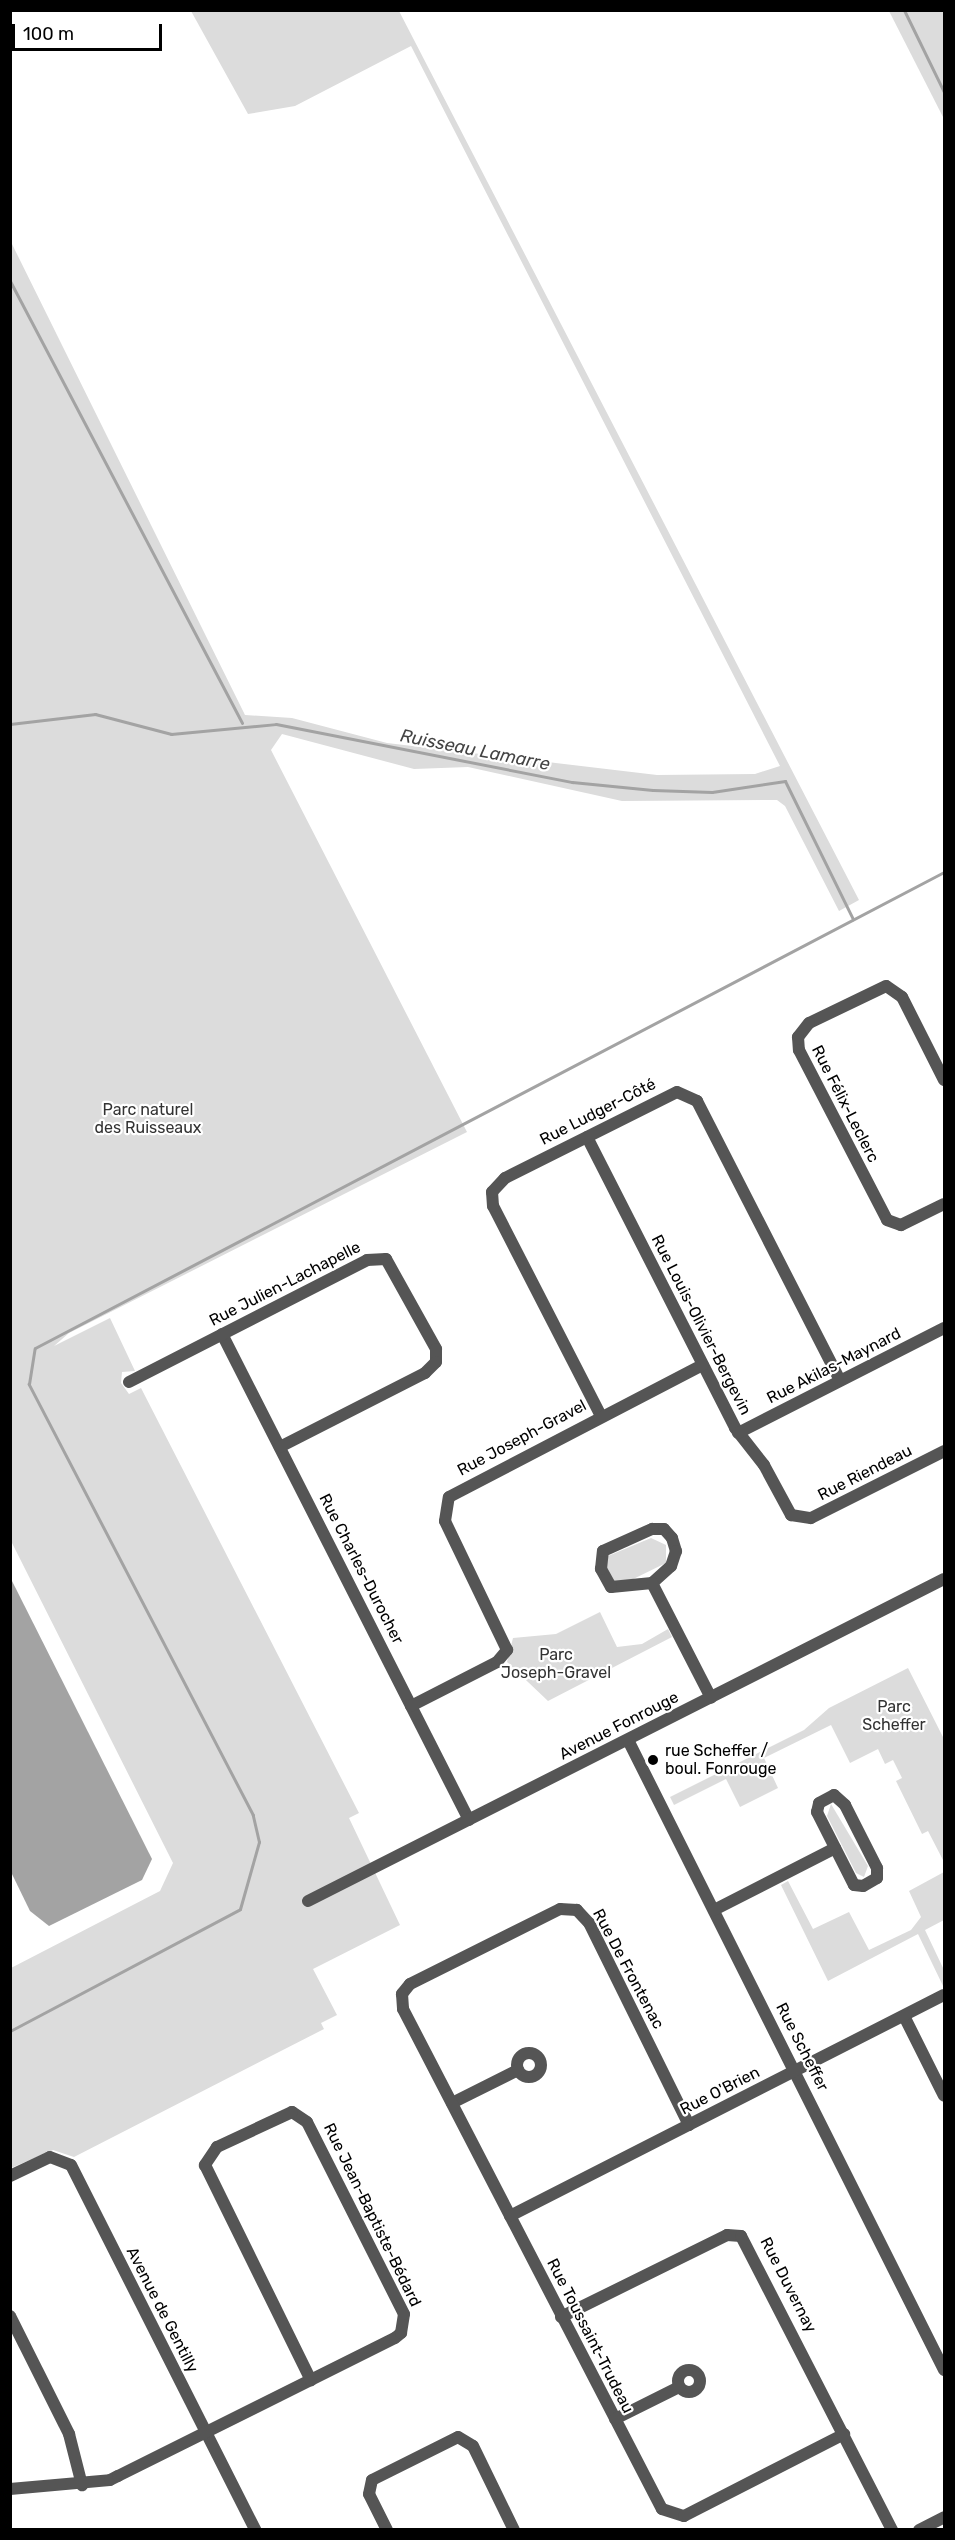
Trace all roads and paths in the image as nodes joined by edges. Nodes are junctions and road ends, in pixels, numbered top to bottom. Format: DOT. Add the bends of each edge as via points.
graph roads {
  1 [pos="945,1080"];
  2 [pos="587,1137"];
  3 [pos="945,1204"];
  4 [pos="945,1328"];
  5 [pos="222,1334"];
  6 [pos="703,1365"];
  7 [pos="840,1381"];
  8 [pos="129,1382"];
  9 [pos="601,1416"];
  10 [pos="738,1433"];
  11 [pos="280,1447"];
  12 [pos="945,1451"];
  13 [pos="799,1519"];
  14 [pos="945,1579"];
  15 [pos="652,1583"];
  16 [pos="711,1698"];
  17 [pos="411,1706"];
  18 [pos="628,1740"];
  19 [pos="469,1820"];
  20 [pos="835,1848"];
  21 [pos="308,1901"];
  22 [pos="714,1910"];
  23 [pos="402,1994"];
  24 [pos="945,1995"];
  25 [pos="904,2016"];
  26 [pos="518,2070"];
  27 [pos="795,2072"];
  28 [pos="945,2096"];
  29 [pos="452,2103"];
  30 [pos="689,2125"];
  31 [pos="10,2176"];
  32 [pos="510,2216"];
  33 [pos="10,2316"];
  34 [pos="561,2317"];
  35 [pos="945,2370"];
  36 [pos="311,2380"];
  37 [pos="679,2387"];
  38 [pos="615,2419"];
  39 [pos="206,2433"];
  40 [pos="844,2434"];
  41 [pos="82,2485"];
  42 [pos="10,2489"];
  43 [pos="945,2517"];
  44 [pos="945,2525"];
  45 [pos="255,2529"];
  46 [pos="387,2529"];
  47 [pos="514,2529"];
  48 [pos="892,2529"];
  49 [pos="919,2529"];
  50 [pos="936,2529"];
  1 -- 3 [label="street, Rue Félix-Leclerc" via="902,997 886,986 805,1025 798,1036 799,1050 889,1223 905,1224"];
  2 -- 6 [label="street, Rue Louis-Olivier-Bergevin"];
  2 -- 7 [label="street, Rue Ludger-Côté" via="674,1092 694,1097"];
  2 -- 9 [label="street, Rue Ludger-Côté" via="505,1178 492,1196"];
  4 -- 7 [label="street, Rue Akilas-Maynard"];
  5 -- 8 [label="street, Rue Julien-Lachapelle"];
  5 -- 11 [label="street, Rue Charles-Durocher"];
  5 -- 11 [label="street, Rue Julien-Lachapelle" via="371,1258 386,1259 396,1268 437,1352 434,1365"];
  6 -- 9 [label="street, Rue Joseph-Gravel"];
  6 -- 10 [label="street, Rue Louis-Olivier-Bergevin"];
  7 -- 10 [label="street, Rue Akilas-Maynard"];
  9 -- 17 [label="street, Rue Joseph-Gravel" via="446,1500 445,1521 507,1650 497,1662"];
  10 -- 13 [label="street, Rue Louis-Olivier-Bergevin" via="765,1466 789,1513"];
  11 -- 17 [label="street, Rue Charles-Durocher"];
  12 -- 13 [label="street, Rue Riendeau" via="817,1515"];
  14 -- 16 [label="street, Avenue Fonrouge"];
  15 -- 15 [label="street" via="675,1558 674,1543 664,1529 603,1551 600,1569 611,1587"];
  15 -- 16 [label="street"];
  16 -- 18 [label="street, Avenue Fonrouge"];
  17 -- 19 [label="street, Rue Charles-Durocher"];
  18 -- 19 [label="street, Avenue Fonrouge"];
  18 -- 22 [label="street, Rue Scheffer"];
  19 -- 21 [label="street, Avenue Fonrouge"];
  20 -- 20 [label="street" via="856,1886 877,1878 877,1868 845,1805 834,1796 816,1809"];
  20 -- 22 [label="street"];
  22 -- 27 [label="street, Rue Scheffer"];
  23 -- 29 [label="street, Rue Toussaint-Trudeau" via="403,2010"];
  23 -- 30 [label="street, Rue De Frontenac" via="410,1984 560,1909 577,1910 589,1923"];
  24 -- 25 [label="street, Rue O'Brien"];
  25 -- 27 [label="street, Rue O'Brien"];
  25 -- 28 [label="street"];
  26 -- 29 [label="street"];
  27 -- 30 [label="street, Rue O'Brien"];
  27 -- 35 [label="street, Rue Scheffer"];
  29 -- 32 [label="street, Rue Toussaint-Trudeau"];
  30 -- 32 [label="street, Rue O'Brien"];
  31 -- 39 [label="street, Avenue de Gentilly" via="50,2157 69,2162"];
  32 -- 34 [label="street, Rue Toussaint-Trudeau"];
  33 -- 41 [label="street" via="69,2434"];
  34 -- 38 [label="street, Rue Toussaint-Trudeau"];
  34 -- 40 [label="street, Rue Duvernay" via="727,2235 741,2236"];
  36 -- 36 [label="street, Rue Jean-Baptiste-Bédard" via="205,2165 217,2147 289,2112 307,2122 405,2318 395,2338"];
  36 -- 39 [label="street, Rue Jean-Baptiste-Bédard"];
  37 -- 38 [label="street"];
  38 -- 40 [label="street, Rue Toussaint-Trudeau" via="659,2505 680,2517"];
  39 -- 41 [label="street, Rue Jean-Baptiste-Bédard" via="110,2480"];
  39 -- 45 [label="street, Avenue de Gentilly"];
  40 -- 48 [label="street, Rue Duvernay"];
  41 -- 42 [label="street, Rue Jean-Baptiste-Bédard"];
  43 -- 49 [label="street"];
  44 -- 50 [label="street"];
  46 -- 47 [label="street" via="369,2494 372,2480 458,2437 473,2446"];
}
